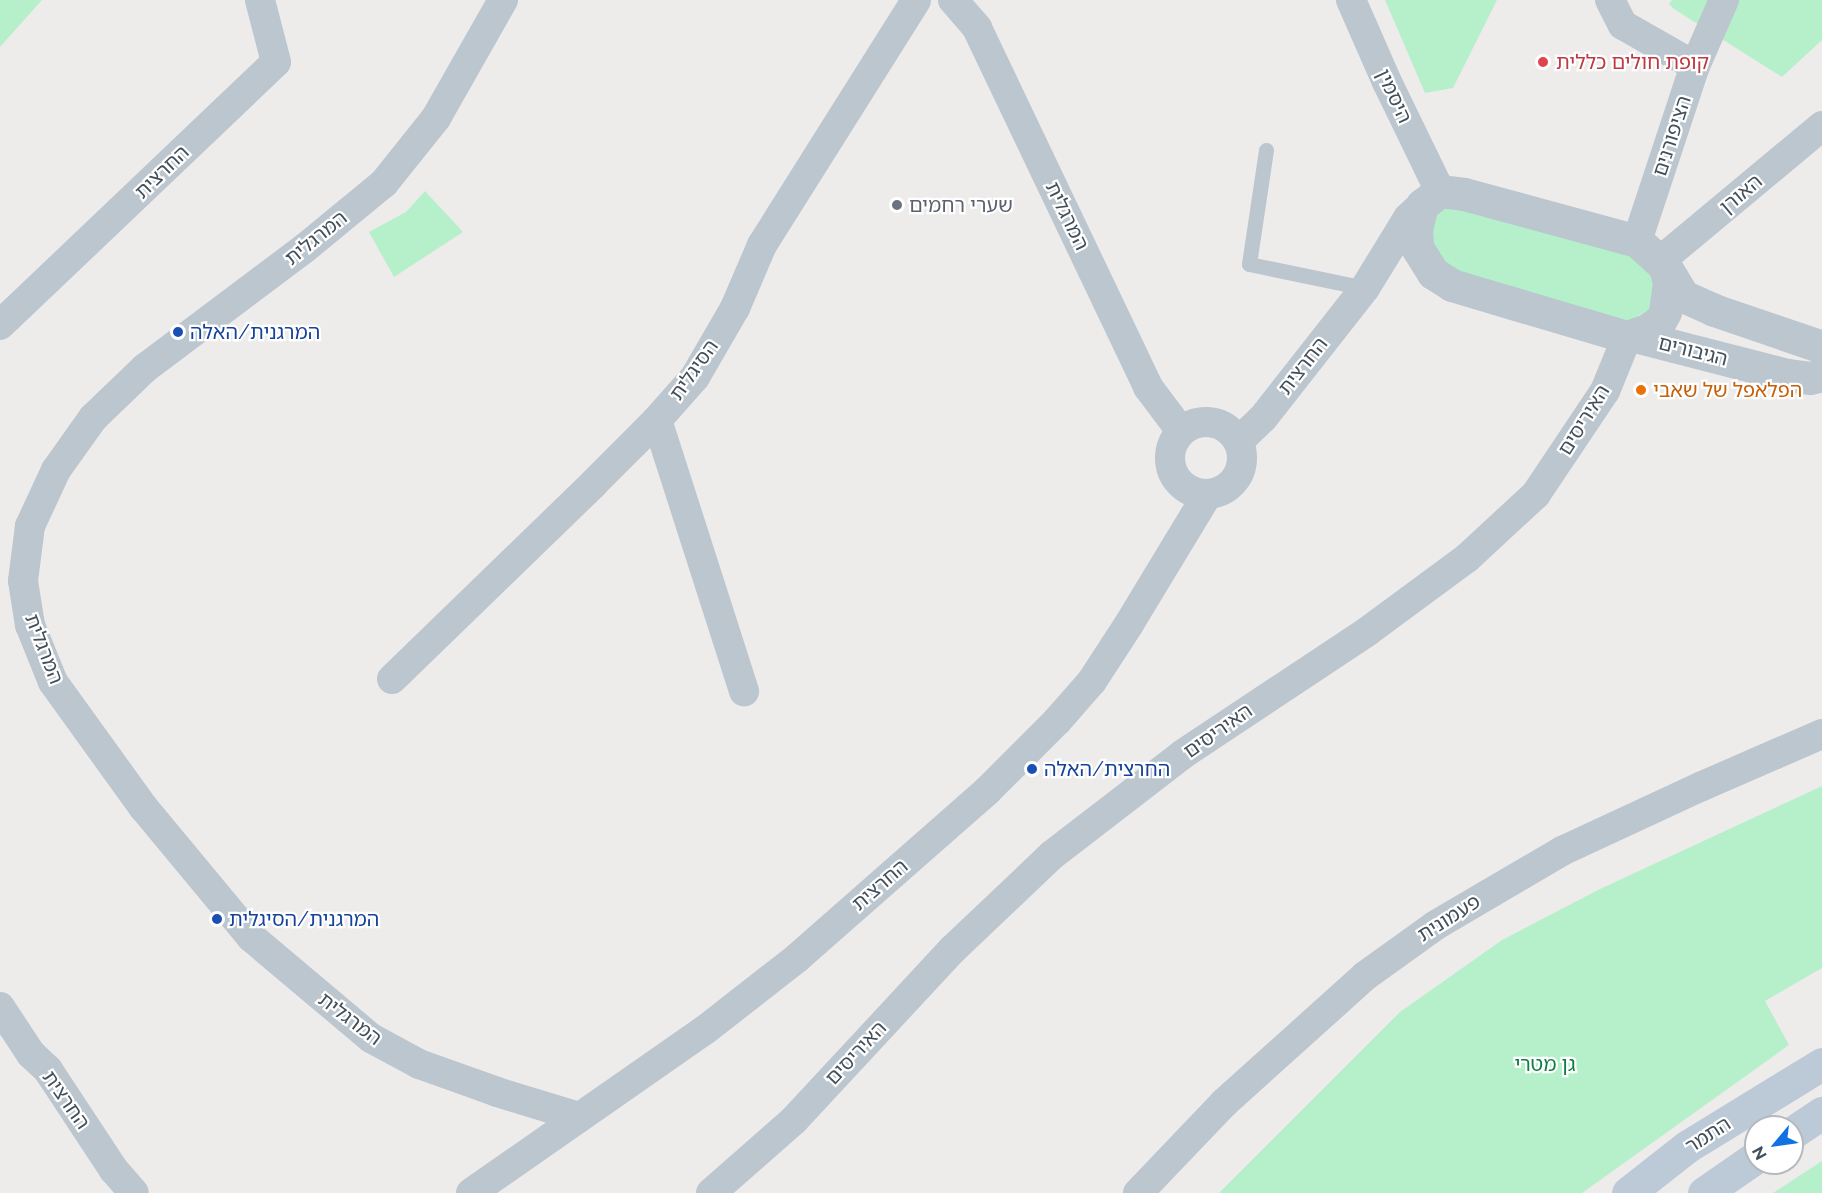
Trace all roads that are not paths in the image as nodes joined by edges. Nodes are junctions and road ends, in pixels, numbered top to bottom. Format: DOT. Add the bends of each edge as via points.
graph roads {
  1 [pos="260,0"];
  2 [pos="503,0"];
  3 [pos="916,0"];
  4 [pos="953,0"];
  5 [pos="1351,0"];
  6 [pos="1610,0"];
  7 [pos="1724,0"];
  8 [pos="1695,66"];
  9 [pos="1822,126"];
  10 [pos="1266,150"];
  11 [pos="1431,198"];
  12 [pos="1654,256"];
  13 [pos="1452,285"];
  14 [pos="1365,288"];
  15 [pos="0,326"];
  16 [pos="1631,336"];
  17 [pos="1822,347"];
  18 [pos="1818,370"];
  19 [pos="657,420"];
  20 [pos="1181,431"];
  21 [pos="1239,441"];
  22 [pos="1207,495"];
  23 [pos="392,679"];
  24 [pos="744,691"];
  25 [pos="1822,734"];
  26 [pos="0,1007"];
  27 [pos="1822,1064"];
  28 [pos="1822,1113"];
  29 [pos="579,1117"];
  30 [pos="1804,1125"];
  31 [pos="1744,1165"];
  32 [pos="134,1193"];
  33 [pos="471,1193"];
  34 [pos="711,1193"];
  35 [pos="1138,1193"];
  36 [pos="1628,1193"];
  37 [pos="1704,1193"];
  1 -- 15 [label="street, החרצית" via="276,62"];
  2 -- 29 [label="street, המרגלית" via="436,118 384,183 305,248 145,368 93,418 56,470 30,526 22,581 30,625 53,682 144,808 251,936 371,1038 418,1064"];
  3 -- 19 [label="street, הסיגלית" via="762,245 735,308 695,376"];
  4 -- 20 [label="street, המרגלית" via="977,28 1149,387"];
  5 -- 11 [label="street, היסמין"];
  6 -- 8 [label="street" via="1623,25"];
  7 -- 8 [label="street, הציפורנים"];
  8 -- 12 [label="street, הציפורנים"];
  9 -- 12 [label="street, האורן"];
  10 -- 14 [label="lane" via="1249,264"];
  11 -- 12 [label="street" via="1464,194"];
  11 -- 13 [label="street" via="1416,229 1417,248 1433,273"];
  11 -- 14 [label="street, החרצית" via="1403,226"];
  12 -- 16 [label="street" via="1669,284 1665,312 1660,321"];
  12 -- 17 [label="street" via="1683,296"];
  13 -- 14 [label="street, החרצית" via="1415,263 1398,268"];
  13 -- 16 [label="street, הגיבורים"];
  14 -- 21 [label="street, החרצית" via="1263,418"];
  16 -- 18 [label="street, הגיבורים" via="1787,375"];
  16 -- 34 [label="street, האיריסים" via="1605,391 1536,494 1458,564 1368,631 1183,754 1052,855 952,949 794,1120"];
  19 -- 23 [label="street, הסיגלית"];
  19 -- 24 [label="street"];
  20 -- 21 [label="street" via="1192,424 1217,424"];
  20 -- 22 [label="street" via="1170,453 1170,465 1175,477 1189,490"];
  21 -- 22 [label="street" via="1242,464 1238,476 1230,486"];
  22 -- 29 [label="street, החרצית" via="1092,681 987,791 797,958 705,1030"];
  25 -- 35 [label="street, פעמונית" via="1562,851 1436,925 1365,976 1259,1071"];
  26 -- 32 [label="street, החרצית"];
  27 -- 36 [label="main road, התמר" via="1688,1146"];
  28 -- 30 [label="main road"];
  29 -- 33 [label="street, החרצית"];
  31 -- 37 [label="main road"];
}
